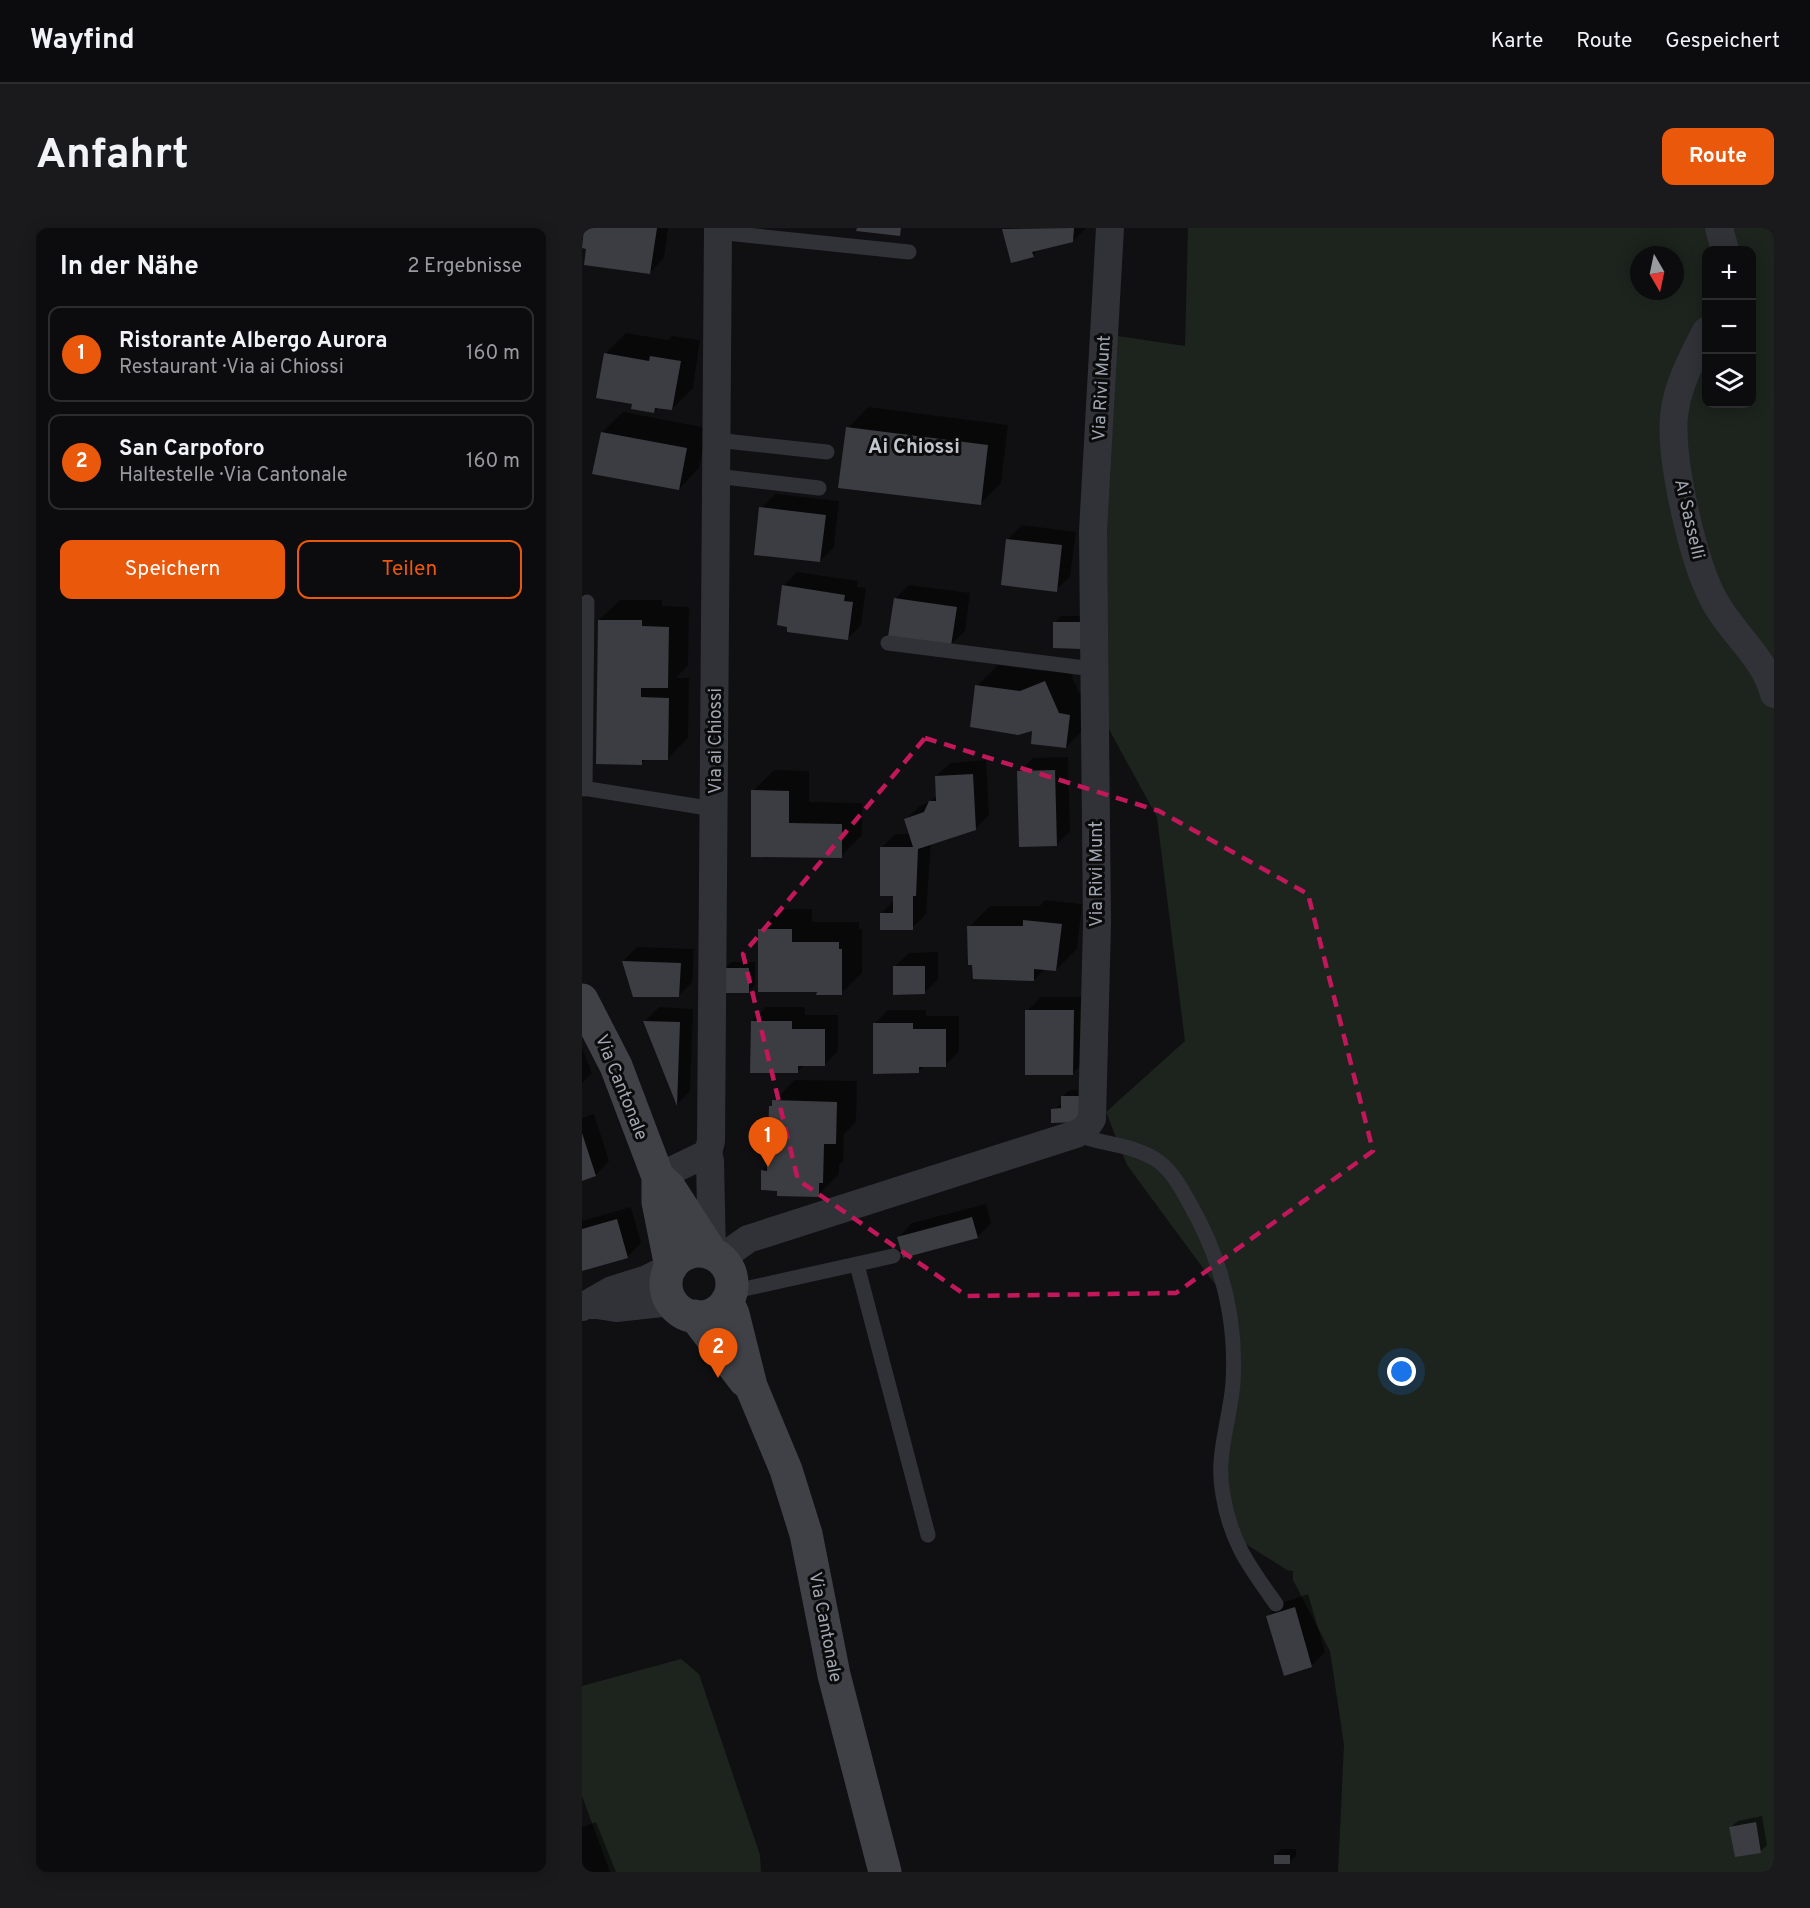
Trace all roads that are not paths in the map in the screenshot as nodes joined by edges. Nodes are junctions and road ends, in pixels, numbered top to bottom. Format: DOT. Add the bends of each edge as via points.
graph roads {
  1 [pos="1110,228"];
  2 [pos="1719,228"];
  3 [pos="717,230"];
  4 [pos="1724,246"];
  5 [pos="909,252"];
  6 [pos="1702,340"];
  7 [pos="716,440"];
  8 [pos="827,452"];
  9 [pos="716,476"];
  10 [pos="819,488"];
  11 [pos="586,602"];
  12 [pos="888,643"];
  13 [pos="1093,669"];
  14 [pos="1774,694"];
  15 [pos="584,788"];
  16 [pos="714,809"];
  17 [pos="582,1000"];
  18 [pos="1076,1134"];
  19 [pos="708,1153"];
  20 [pos="658,1177"];
  21 [pos="716,1256"];
  22 [pos="892,1256"];
  23 [pos="857,1265"];
  24 [pos="671,1267"];
  25 [pos="729,1297"];
  26 [pos="586,1305"];
  27 [pos="683,1309"];
  28 [pos="751,1386"];
  29 [pos="928,1535"];
  30 [pos="1276,1604"];
  31 [pos="885,1872"];
  1 -- 13 [label="street, Via Rivi Munt" via="1094,531"];
  2 -- 4 [label="street"];
  3 -- 5 [label="lane"];
  3 -- 7 [label="street, Via ai Chiossi"];
  6 -- 14 [label="street, Ai Sasselli" via="1676,407 1678,471 1703,577 1728,623 1763,666"];
  7 -- 8 [label="lane"];
  7 -- 9 [label="street, Via ai Chiossi"];
  9 -- 10 [label="lane"];
  9 -- 16 [label="street, Via ai Chiossi"];
  11 -- 15 [label="lane"];
  12 -- 13 [label="lane"];
  13 -- 18 [label="street, Via Rivi Munt" via="1097,856 1095,1106 1089,1124"];
  15 -- 16 [label="lane"];
  16 -- 19 [label="street, Via ai Chiossi"];
  17 -- 20 [label="main road, Via Cantonale" via="616,1066"];
  18 -- 21 [label="street" via="748,1239"];
  18 -- 30 [label="lane" via="1145,1153 1168,1169 1216,1254 1230,1314 1233,1357 1233,1384 1220,1459 1222,1496 1241,1556"];
  19 -- 20 [label="street"];
  19 -- 21 [label="street, Via ai Chiossi"];
  20 -- 21 [label="main road, Via Cantonale"];
  20 -- 24 [label="main road, Via Cantonale" via="658,1202"];
  21 -- 24 [label="main road" via="693,1251 676,1259"];
  21 -- 25 [label="main road" via="730,1274"];
  22 -- 23 [label="lane"];
  23 -- 25 [label="lane" via="799,1275"];
  23 -- 29 [label="lane"];
  24 -- 26 [label="street" via="612,1290"];
  24 -- 27 [label="main road" via="666,1285"];
  25 -- 27 [label="main road" via="713,1313"];
  25 -- 28 [label="main road, Via Cantonale"];
  26 -- 27 [label="street"];
  27 -- 28 [label="main road, Via Cantonale"];
  28 -- 31 [label="main road, Via Cantonale" via="786,1470 806,1534 832,1664"];
}
